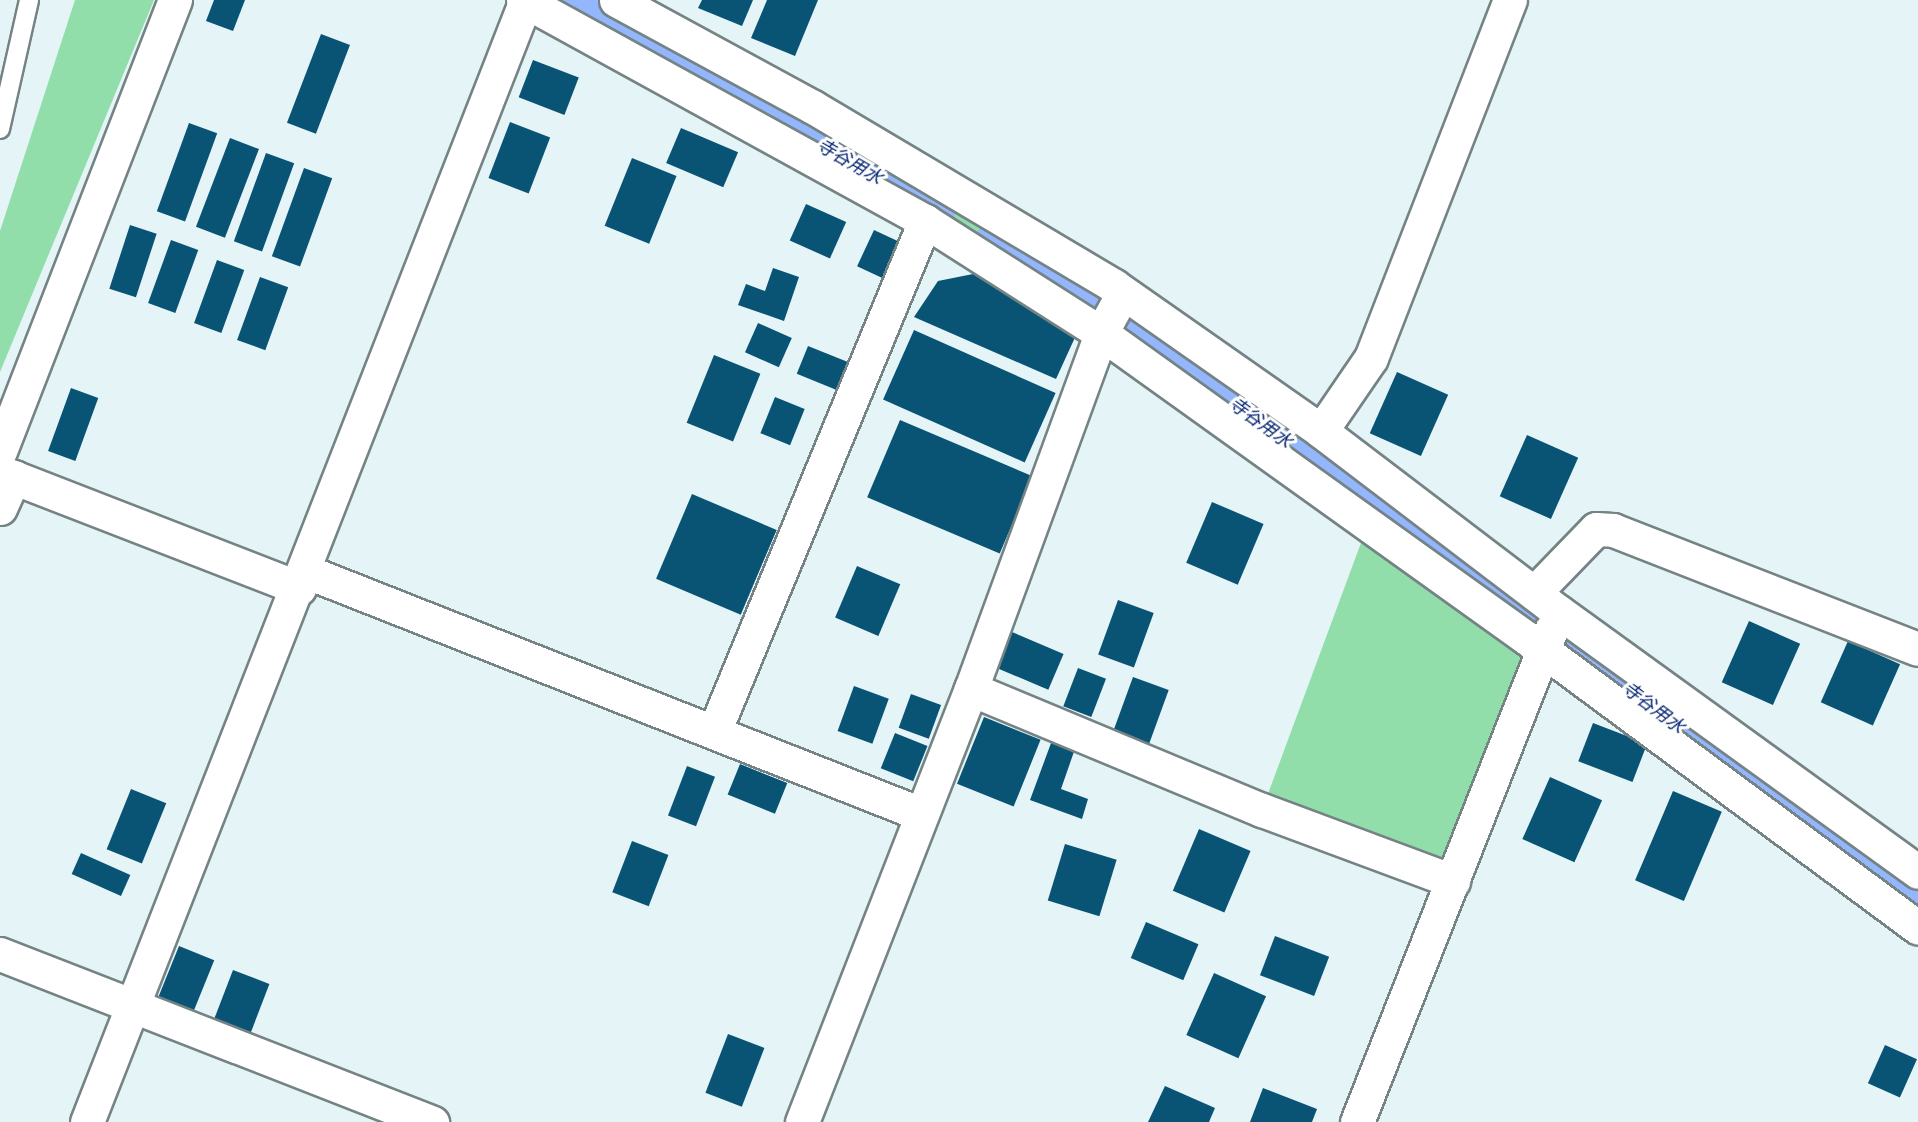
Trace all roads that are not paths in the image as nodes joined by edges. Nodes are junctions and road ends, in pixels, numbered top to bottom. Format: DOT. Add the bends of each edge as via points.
graph roads {
  1 [pos="30,0"];
  2 [pos="175,0"];
  3 [pos="616,0"];
  4 [pos="1509,0"];
  5 [pos="525,1"];
  6 [pos="0,129"];
  7 [pos="925,221"];
  8 [pos="1112,314"];
  9 [pos="1322,431"];
  10 [pos="5,466"];
  11 [pos="0,508"];
  12 [pos="302,579"];
  13 [pos="1550,606"];
  14 [pos="1542,648"];
  15 [pos="1918,649"];
  16 [pos="971,689"];
  17 [pos="714,732"];
  18 [pos="921,814"];
  19 [pos="1918,872"];
  20 [pos="1452,880"];
  21 [pos="1918,928"];
  22 [pos="0,954"];
  23 [pos="134,1005"];
  24 [pos="87,1122"];
  25 [pos="432,1122"];
  26 [pos="802,1122"];
  27 [pos="1357,1122"];
  1 -- 6 [label="lane"];
  2 -- 10 [label="street"];
  3 -- 8 [label="street" via="784,90 973,199"];
  4 -- 9 [label="street" via="1371,358"];
  5 -- 7 [label="street"];
  5 -- 12 [label="street"];
  7 -- 8 [label="street"];
  7 -- 17 [label="street"];
  8 -- 9 [label="street"];
  8 -- 14 [label="street"];
  8 -- 16 [label="street"];
  9 -- 13 [label="street"];
  10 -- 11 [label="street"];
  10 -- 12 [label="street"];
  12 -- 17 [label="street"];
  12 -- 23 [label="street"];
  13 -- 14 [label="street"];
  13 -- 15 [label="street" via="1596,529 1613,530"];
  13 -- 19 [label="street"];
  14 -- 20 [label="street"];
  14 -- 21 [label="street"];
  16 -- 18 [label="street"];
  16 -- 20 [label="street" via="1262,810"];
  17 -- 18 [label="street"];
  18 -- 26 [label="street"];
  20 -- 27 [label="street"];
  22 -- 23 [label="street"];
  23 -- 24 [label="street"];
  23 -- 25 [label="street"];
}
